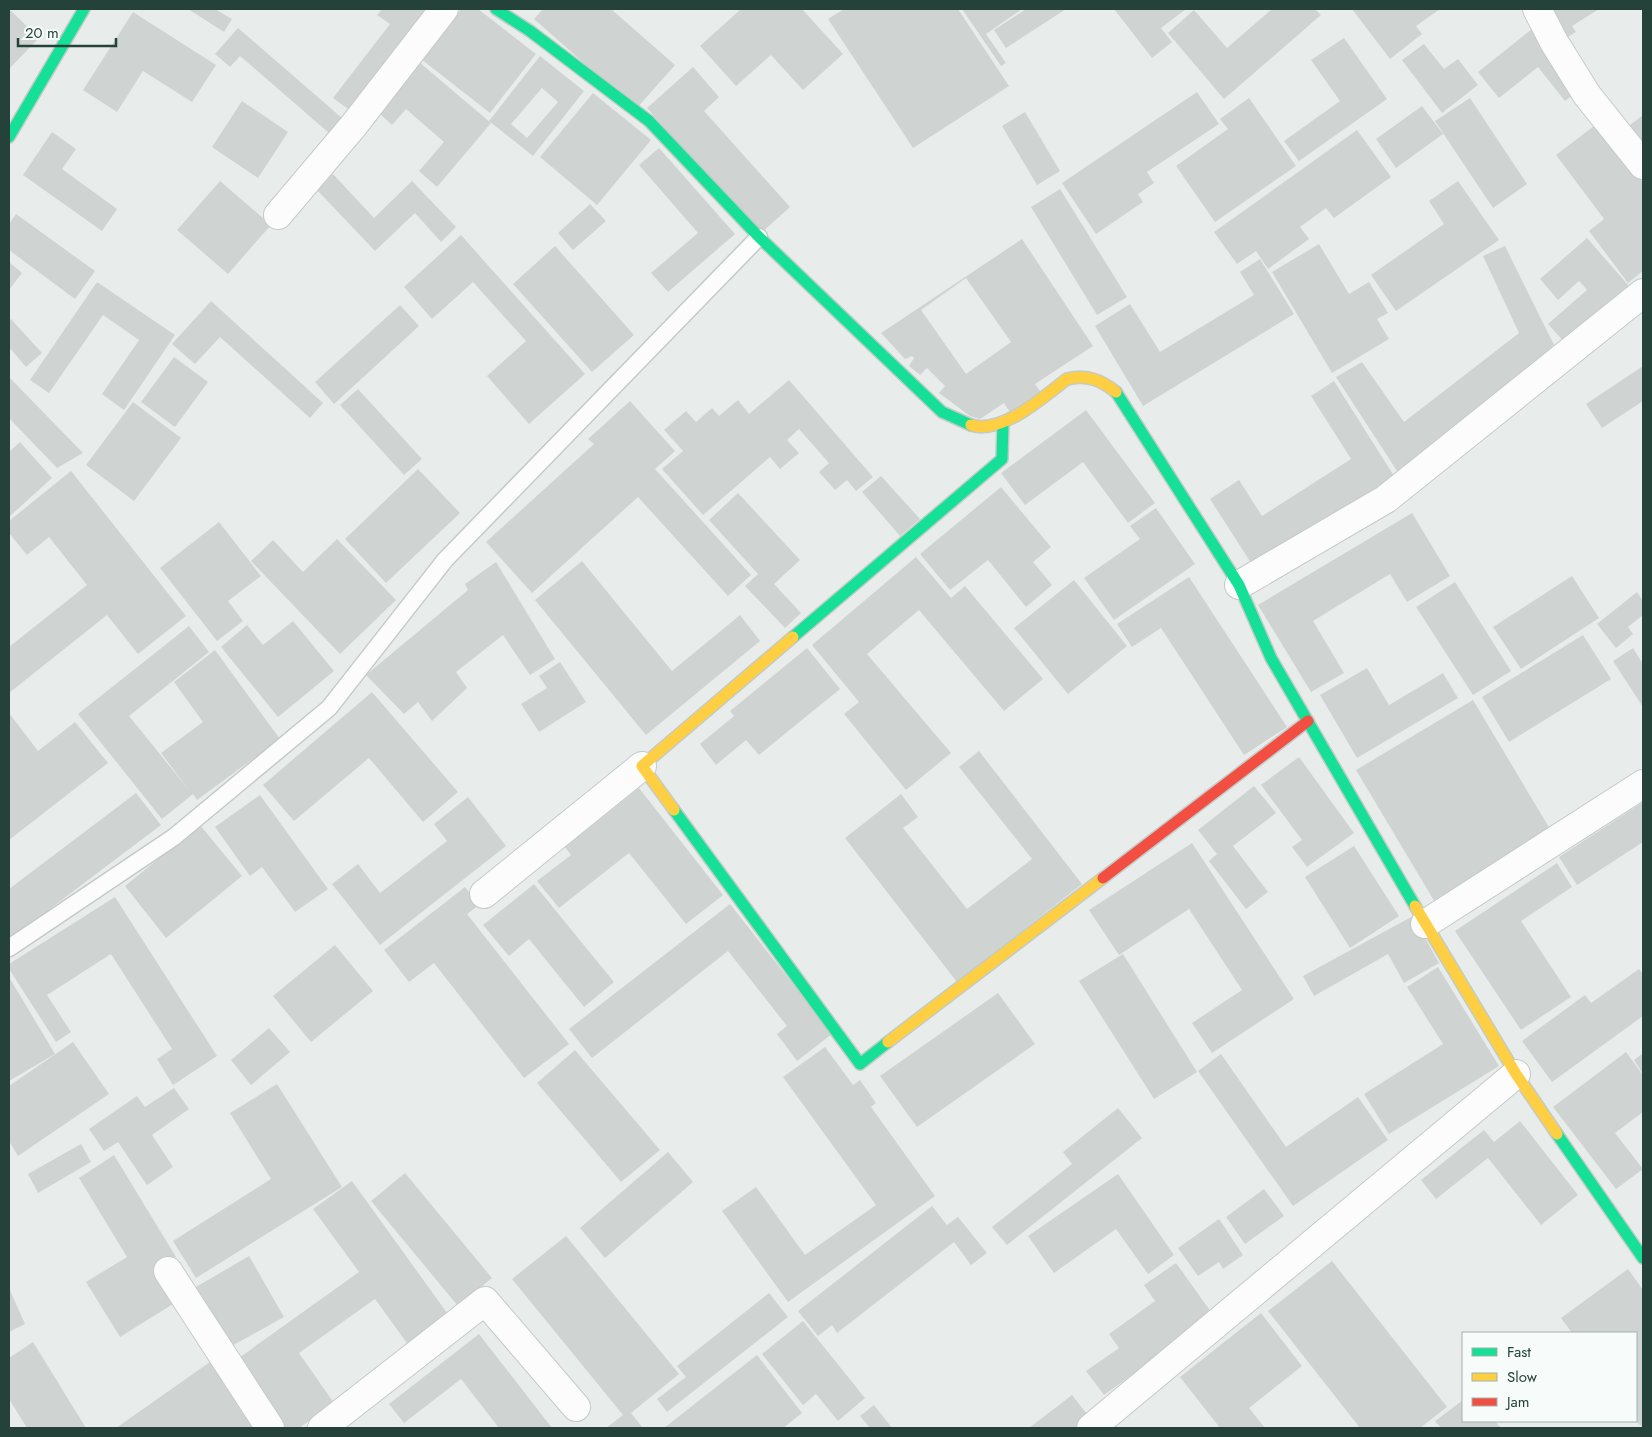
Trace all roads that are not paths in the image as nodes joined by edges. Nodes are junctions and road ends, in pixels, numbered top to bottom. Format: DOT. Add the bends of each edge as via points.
graph roads {
  1 [pos="84,9"];
  2 [pos="444,9"];
  3 [pos="496,9"];
  4 [pos="1536,9"];
  5 [pos="9,137"];
  6 [pos="1643,165"];
  7 [pos="278,215"];
  8 [pos="759,237"];
  9 [pos="1643,293"];
  10 [pos="1002,423"];
  11 [pos="1239,585"];
  12 [pos="1308,721"];
  13 [pos="642,766"];
  14 [pos="1643,784"];
  15 [pos="484,894"];
  16 [pos="1425,924"];
  17 [pos="9,948"];
  18 [pos="1516,1074"];
  19 [pos="1643,1258"];
  20 [pos="168,1271"];
  21 [pos="576,1407"];
  22 [pos="266,1427"];
  23 [pos="322,1428"];
  24 [pos="1091,1428"];
  1 -- 5 [label="street"];
  2 -- 7 [label="street" via="354,125"];
  3 -- 8 [label="street" via="649,121"];
  4 -- 6 [label="street" via="1587,95"];
  8 -- 10 [label="street" via="942,412 971,426 987,428"];
  8 -- 17 [label="lane" via="445,560 329,708 174,837"];
  9 -- 11 [label="street" via="1386,499"];
  10 -- 11 [label="street" via="1067,379 1090,377 1110,387 1120,396"];
  10 -- 13 [label="street" via="1002,460"];
  11 -- 12 [label="street" via="1271,658"];
  12 -- 13 [label="street" via="860,1064"];
  12 -- 16 [label="street"];
  13 -- 15 [label="street"];
  14 -- 16 [label="street"];
  16 -- 18 [label="street"];
  18 -- 19 [label="street"];
  18 -- 24 [label="street"];
  20 -- 22 [label="street"];
  21 -- 23 [label="street" via="485,1301"];
}
